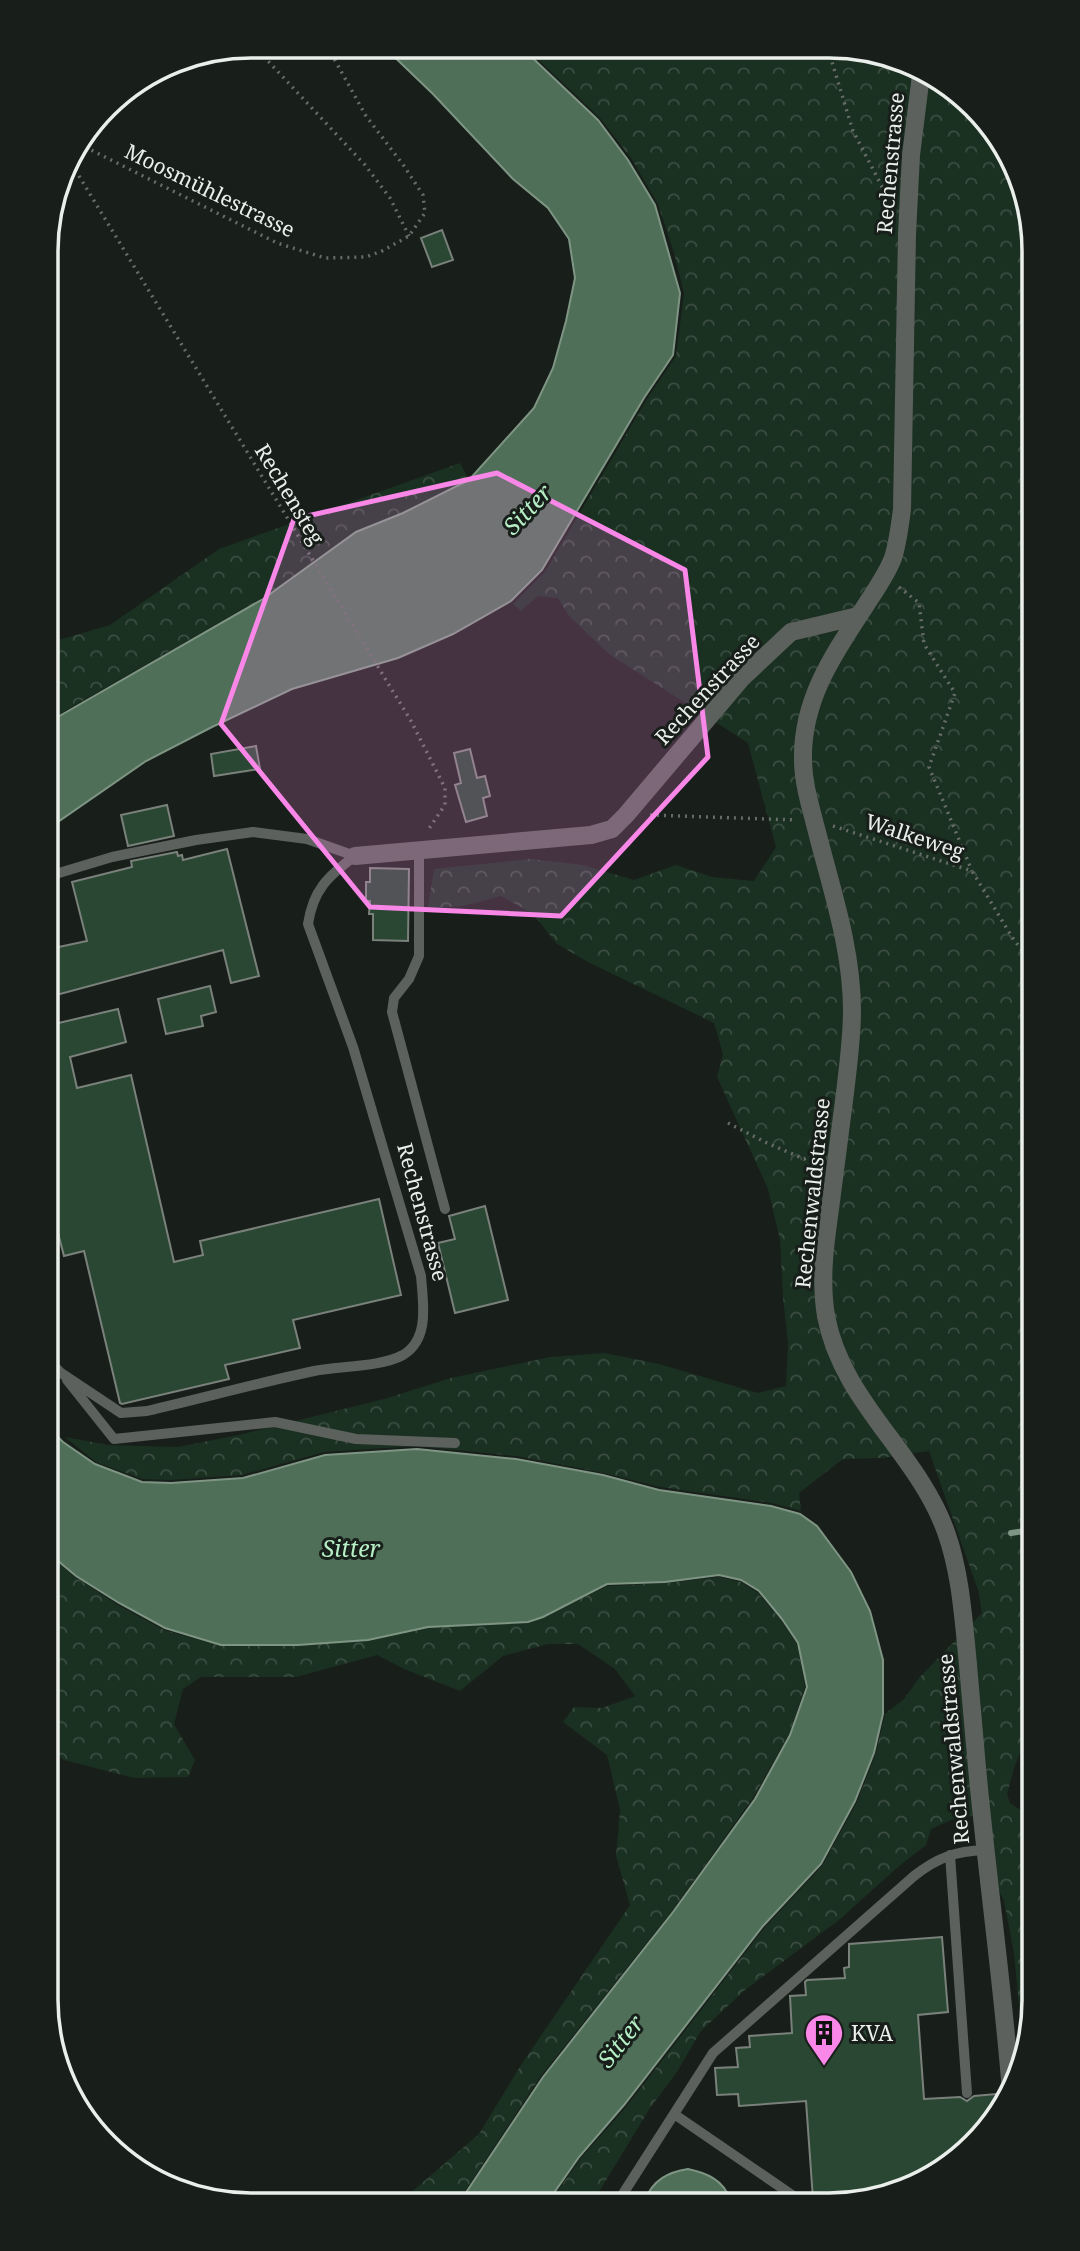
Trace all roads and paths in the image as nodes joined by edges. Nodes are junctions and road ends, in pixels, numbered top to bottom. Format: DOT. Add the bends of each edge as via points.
graph roads {
  1 [pos="265,58"];
  2 [pos="334,58"];
  3 [pos="831,58"];
  4 [pos="920,81"];
  5 [pos="88,149"];
  6 [pos="76,171"];
  7 [pos="907,234"];
  8 [pos="409,236"];
  9 [pos="895,584"];
  10 [pos="858,616"];
  11 [pos="626,815"];
  12 [pos="803,820"];
  13 [pos="827,824"];
  14 [pos="419,851"];
  15 [pos="355,856"];
  16 [pos="972,871"];
  17 [pos="58,873"];
  18 [pos="1022,950"];
  19 [pos="729,1123"];
  20 [pos="838,1145"];
  21 [pos="444,1209"];
  22 [pos="58,1370"];
  23 [pos="61,1373"];
  24 [pos="455,1443"];
  25 [pos="985,1850"];
  26 [pos="950,1855"];
  27 [pos="1009,2071"];
  28 [pos="967,2093"];
  29 [pos="674,2114"];
  30 [pos="623,2193"];
  31 [pos="789,2193"];
  1 -- 8 [label="path" via="365,165 390,198"];
  2 -- 8 [label="path" via="366,116 423,195 425,213"];
  3 -- 7 [label="path" via="853,131"];
  4 -- 7 [label="street, Rechenstrasse"];
  5 -- 8 [label="path, Moosmühlestrasse" via="277,243 325,258 366,257"];
  6 -- 14 [label="path, Rechensteg" via="411,721 445,788 445,805 420,842"];
  7 -- 10 [label="street, Rechenstrasse" via="902,509 892,559"];
  9 -- 16 [label="path" via="919,603 925,644 955,693 929,767"];
  10 -- 11 [label="street, Rechenstrasse" via="791,632 742,678"];
  10 -- 20 [label="street, Rechenwaldstrasse" via="815,690 803,758 849,966 849,1060"];
  11 -- 12 [label="path"];
  11 -- 14 [label="street, Rechenstrasse" via="612,829 592,835"];
  13 -- 16 [label="path, Walkeweg"];
  14 -- 15 [label="street, Rechenstrasse"];
  14 -- 21 [label="lane" via="419,956 394,998 392,1012"];
  15 -- 17 [label="lane, Rechenstrasse" via="307,839 253,832 196,840"];
  15 -- 23 [label="lane, Rechenstrasse" via="333,873 311,903 308,924 353,1047 421,1276 425,1314 420,1336 404,1354 375,1363 315,1371 147,1411 121,1413"];
  16 -- 18 [label="path, Walkeweg"];
  19 -- 20 [label="path" via="804,1159"];
  20 -- 25 [label="street, Rechenwaldstrasse" via="823,1263 827,1318 851,1381 917,1477 946,1531 962,1607"];
  22 -- 23 [label="lane, Rechenstrasse"];
  23 -- 24 [label="lane" via="114,1439 275,1422 356,1439"];
  25 -- 26 [label="lane"];
  25 -- 27 [label="street, Rechenwaldstrasse"];
  26 -- 28 [label="lane"];
  26 -- 29 [label="lane" via="914,1876 713,2053"];
  29 -- 30 [label="lane"];
  29 -- 31 [label="lane"];
}
